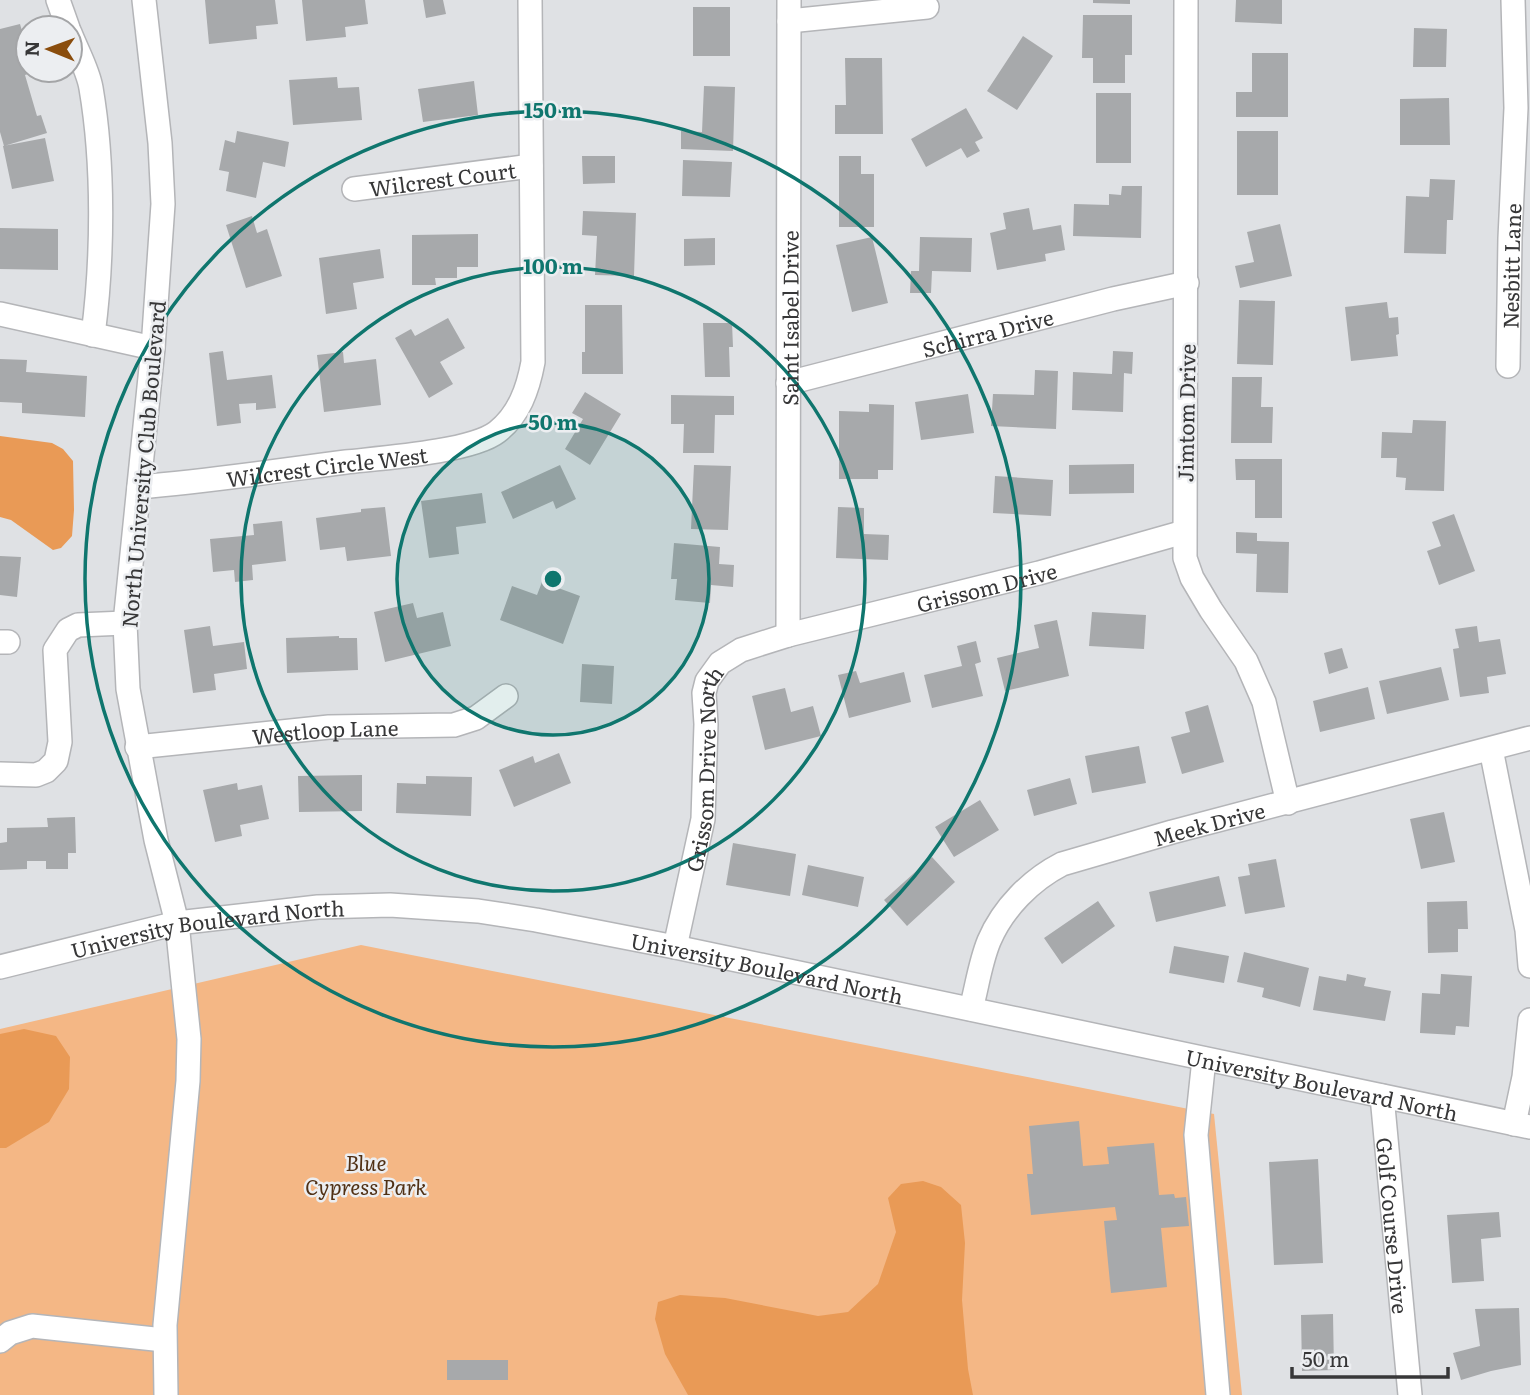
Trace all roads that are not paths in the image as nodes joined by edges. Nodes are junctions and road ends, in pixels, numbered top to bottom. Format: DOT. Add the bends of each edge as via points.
graph roads {
  1 [pos="144,0"];
  2 [pos="530,0"];
  3 [pos="1186,0"];
  4 [pos="1513,0"];
  5 [pos="927,6"];
  6 [pos="789,10"];
  7 [pos="84,70"];
  8 [pos="531,166"];
  9 [pos="354,189"];
  10 [pos="1187,283"];
  11 [pos="0,314"];
  12 [pos="93,335"];
  13 [pos="153,348"];
  14 [pos="1508,366"];
  15 [pos="788,383"];
  16 [pos="139,487"];
  17 [pos="1184,533"];
  18 [pos="125,624"];
  19 [pos="788,635"];
  20 [pos="506,696"];
  21 [pos="1530,738"];
  22 [pos="137,747"];
  23 [pos="1491,749"];
  24 [pos="0,774"];
  25 [pos="1288,803"];
  26 [pos="177,923"];
  27 [pos="675,947"];
  28 [pos="1530,966"];
  29 [pos="0,967"];
  30 [pos="971,1009"];
  31 [pos="1530,1020"];
  32 [pos="1204,1059"];
  33 [pos="1382,1096"];
  34 [pos="1522,1125"];
  35 [pos="164,1340"];
  36 [pos="0,1341"];
  37 [pos="166,1395"];
  38 [pos="1218,1395"];
  39 [pos="1410,1395"];
  1 -- 13 [label="street, North University Club Boulevard" via="163,204"];
  2 -- 8 [label="street"];
  3 -- 10 [label="street, Jimtom Drive"];
  4 -- 14 [label="street, Nesbitt Lane" via="1516,108"];
  5 -- 6 [label="street"];
  6 -- 15 [label="street, Saint Isabel Drive"];
  7 -- 12 [label="street" via="90,86 98,162 100,246"];
  8 -- 9 [label="street, Wilcrest Court"];
  8 -- 16 [label="street, Wilcrest Circle West" via="533,362 525,394 507,422 484,440 443,450 219,481"];
  10 -- 15 [label="street, Schirra Drive"];
  10 -- 17 [label="street, Jimtom Drive"];
  11 -- 12 [label="street"];
  12 -- 13 [label="street"];
  13 -- 16 [label="street, North University Club Boulevard"];
  15 -- 19 [label="street, Saint Isabel Drive"];
  16 -- 18 [label="street, North University Club Boulevard"];
  17 -- 19 [label="street, Grissom Drive"];
  17 -- 25 [label="street, Jimtom Drive" via="1192,578 1246,661 1264,702"];
  18 -- 22 [label="street, North University Club Boulevard"];
  18 -- 24 [label="street" via="78,625 68,630 55,650 60,742 56,761 36,775"];
  19 -- 27 [label="street, Grissom Drive North" via="730,655 707,681 703,820"];
  20 -- 22 [label="street, Westloop Lane" via="475,718 454,725 329,727"];
  21 -- 23 [label="street, Meek Drive"];
  22 -- 26 [label="street, North University Club Boulevard"];
  23 -- 25 [label="street, Meek Drive"];
  23 -- 28 [label="street" via="1527,929"];
  25 -- 30 [label="street, Meek Drive" via="1080,858 1046,872 997,926"];
  26 -- 27 [label="street, University Boulevard North" via="318,907 390,905 501,915"];
  26 -- 29 [label="street, University Boulevard North"];
  26 -- 35 [label="street, North University Club Boulevard" via="189,1039 188,1081"];
  27 -- 30 [label="street, University Boulevard North"];
  30 -- 32 [label="street, University Boulevard North"];
  31 -- 34 [label="street"];
  32 -- 33 [label="street, University Boulevard North"];
  32 -- 38 [label="street" via="1196,1135"];
  33 -- 34 [label="street, University Boulevard North"];
  33 -- 39 [label="street, Golf Course Drive"];
  35 -- 36 [label="street" via="32,1326"];
  35 -- 37 [label="street, North University Club Boulevard"];
}
